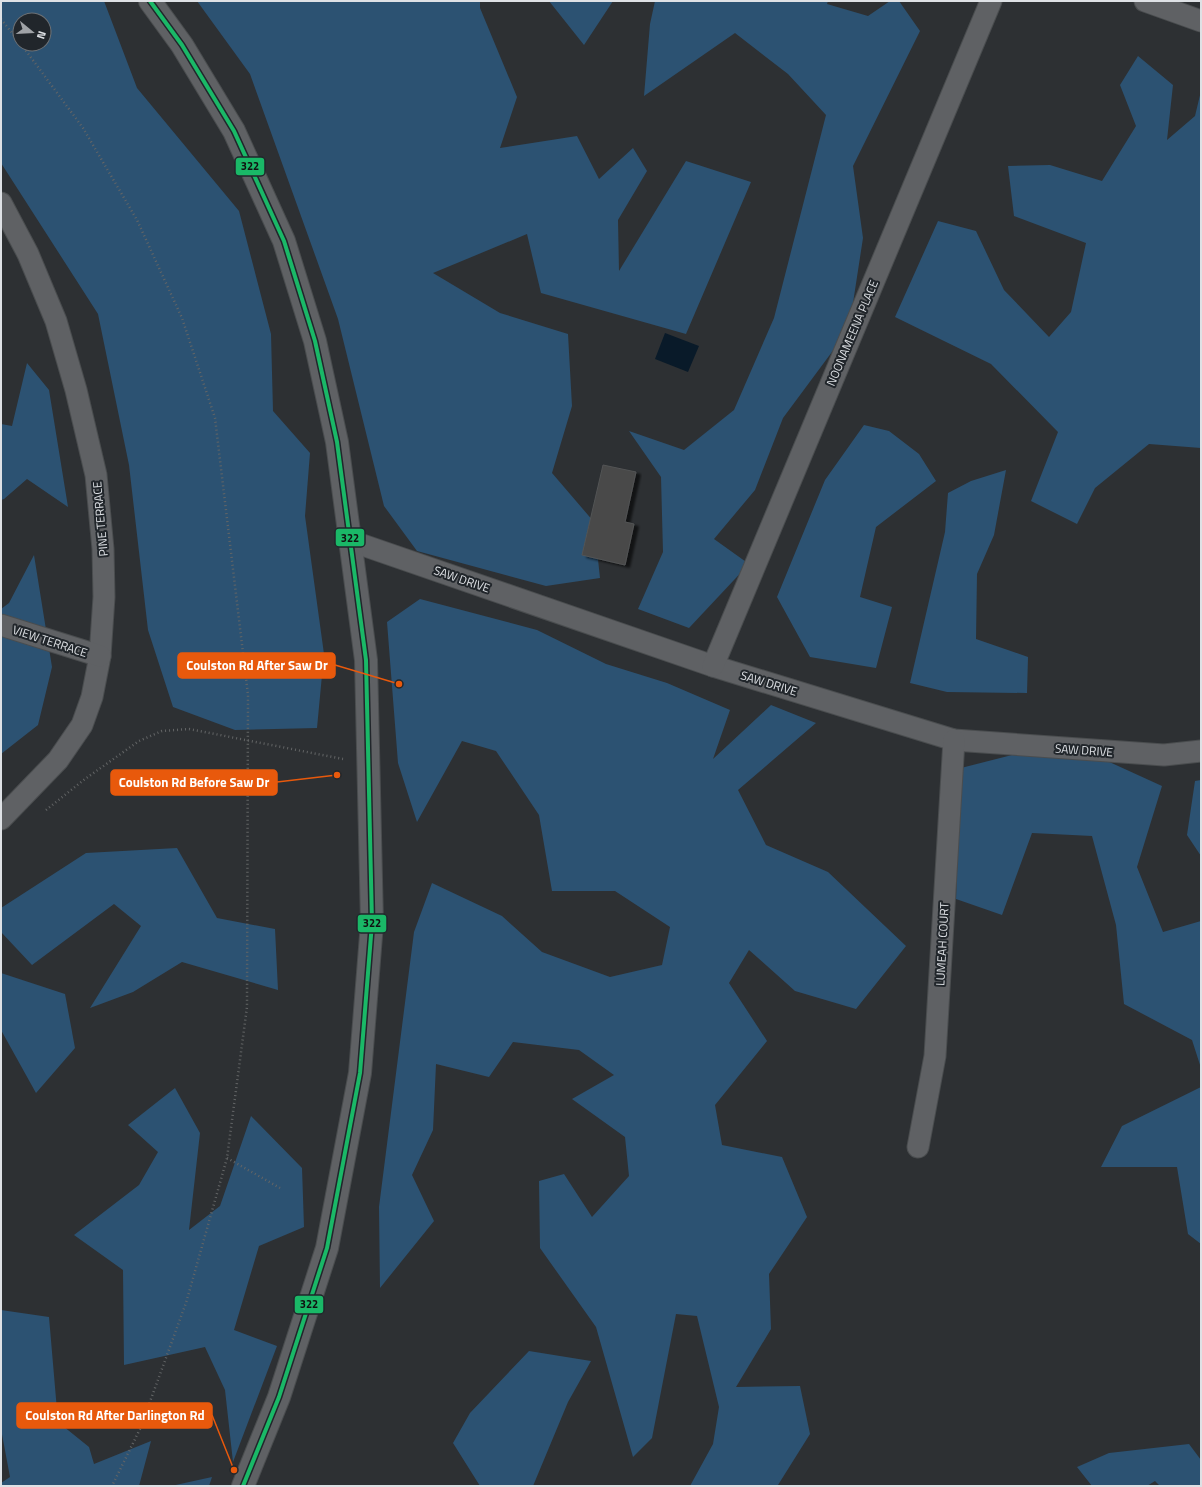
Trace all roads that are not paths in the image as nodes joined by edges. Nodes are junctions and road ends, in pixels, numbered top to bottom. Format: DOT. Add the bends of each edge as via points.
graph roads {
  1 [pos="150,1"];
  2 [pos="991,1"];
  3 [pos="1145,1"];
  4 [pos="1201,21"];
  5 [pos="1,203"];
  6 [pos="351,541"];
  7 [pos="1,625"];
  8 [pos="100,656"];
  9 [pos="713,666"];
  10 [pos="954,740"];
  11 [pos="1201,751"];
  12 [pos="1,819"];
  13 [pos="918,1147"];
  14 [pos="243,1486"];
  1 -- 6 [label="street" via="182,45 234,131 284,241 315,341 337,442"];
  2 -- 9 [label="street, NOONAMEENA PLACE"];
  3 -- 4 [label="street"];
  5 -- 8 [label="street, PINE TERRACE" via="28,254 56,321 76,390 96,475 104,549"];
  6 -- 9 [label="street, SAW DRIVE"];
  6 -- 14 [label="street" via="366,660 372,923 360,1073 327,1248 279,1397"];
  7 -- 8 [label="street, VIEW TERRACE"];
  8 -- 12 [label="street, PINE TERRACE" via="92,697 82,725 58,760"];
  9 -- 10 [label="street, SAW DRIVE"];
  10 -- 11 [label="street, SAW DRIVE" via="1164,755"];
  10 -- 13 [label="street, LUMEAH COURT" via="935,1056"];
}
